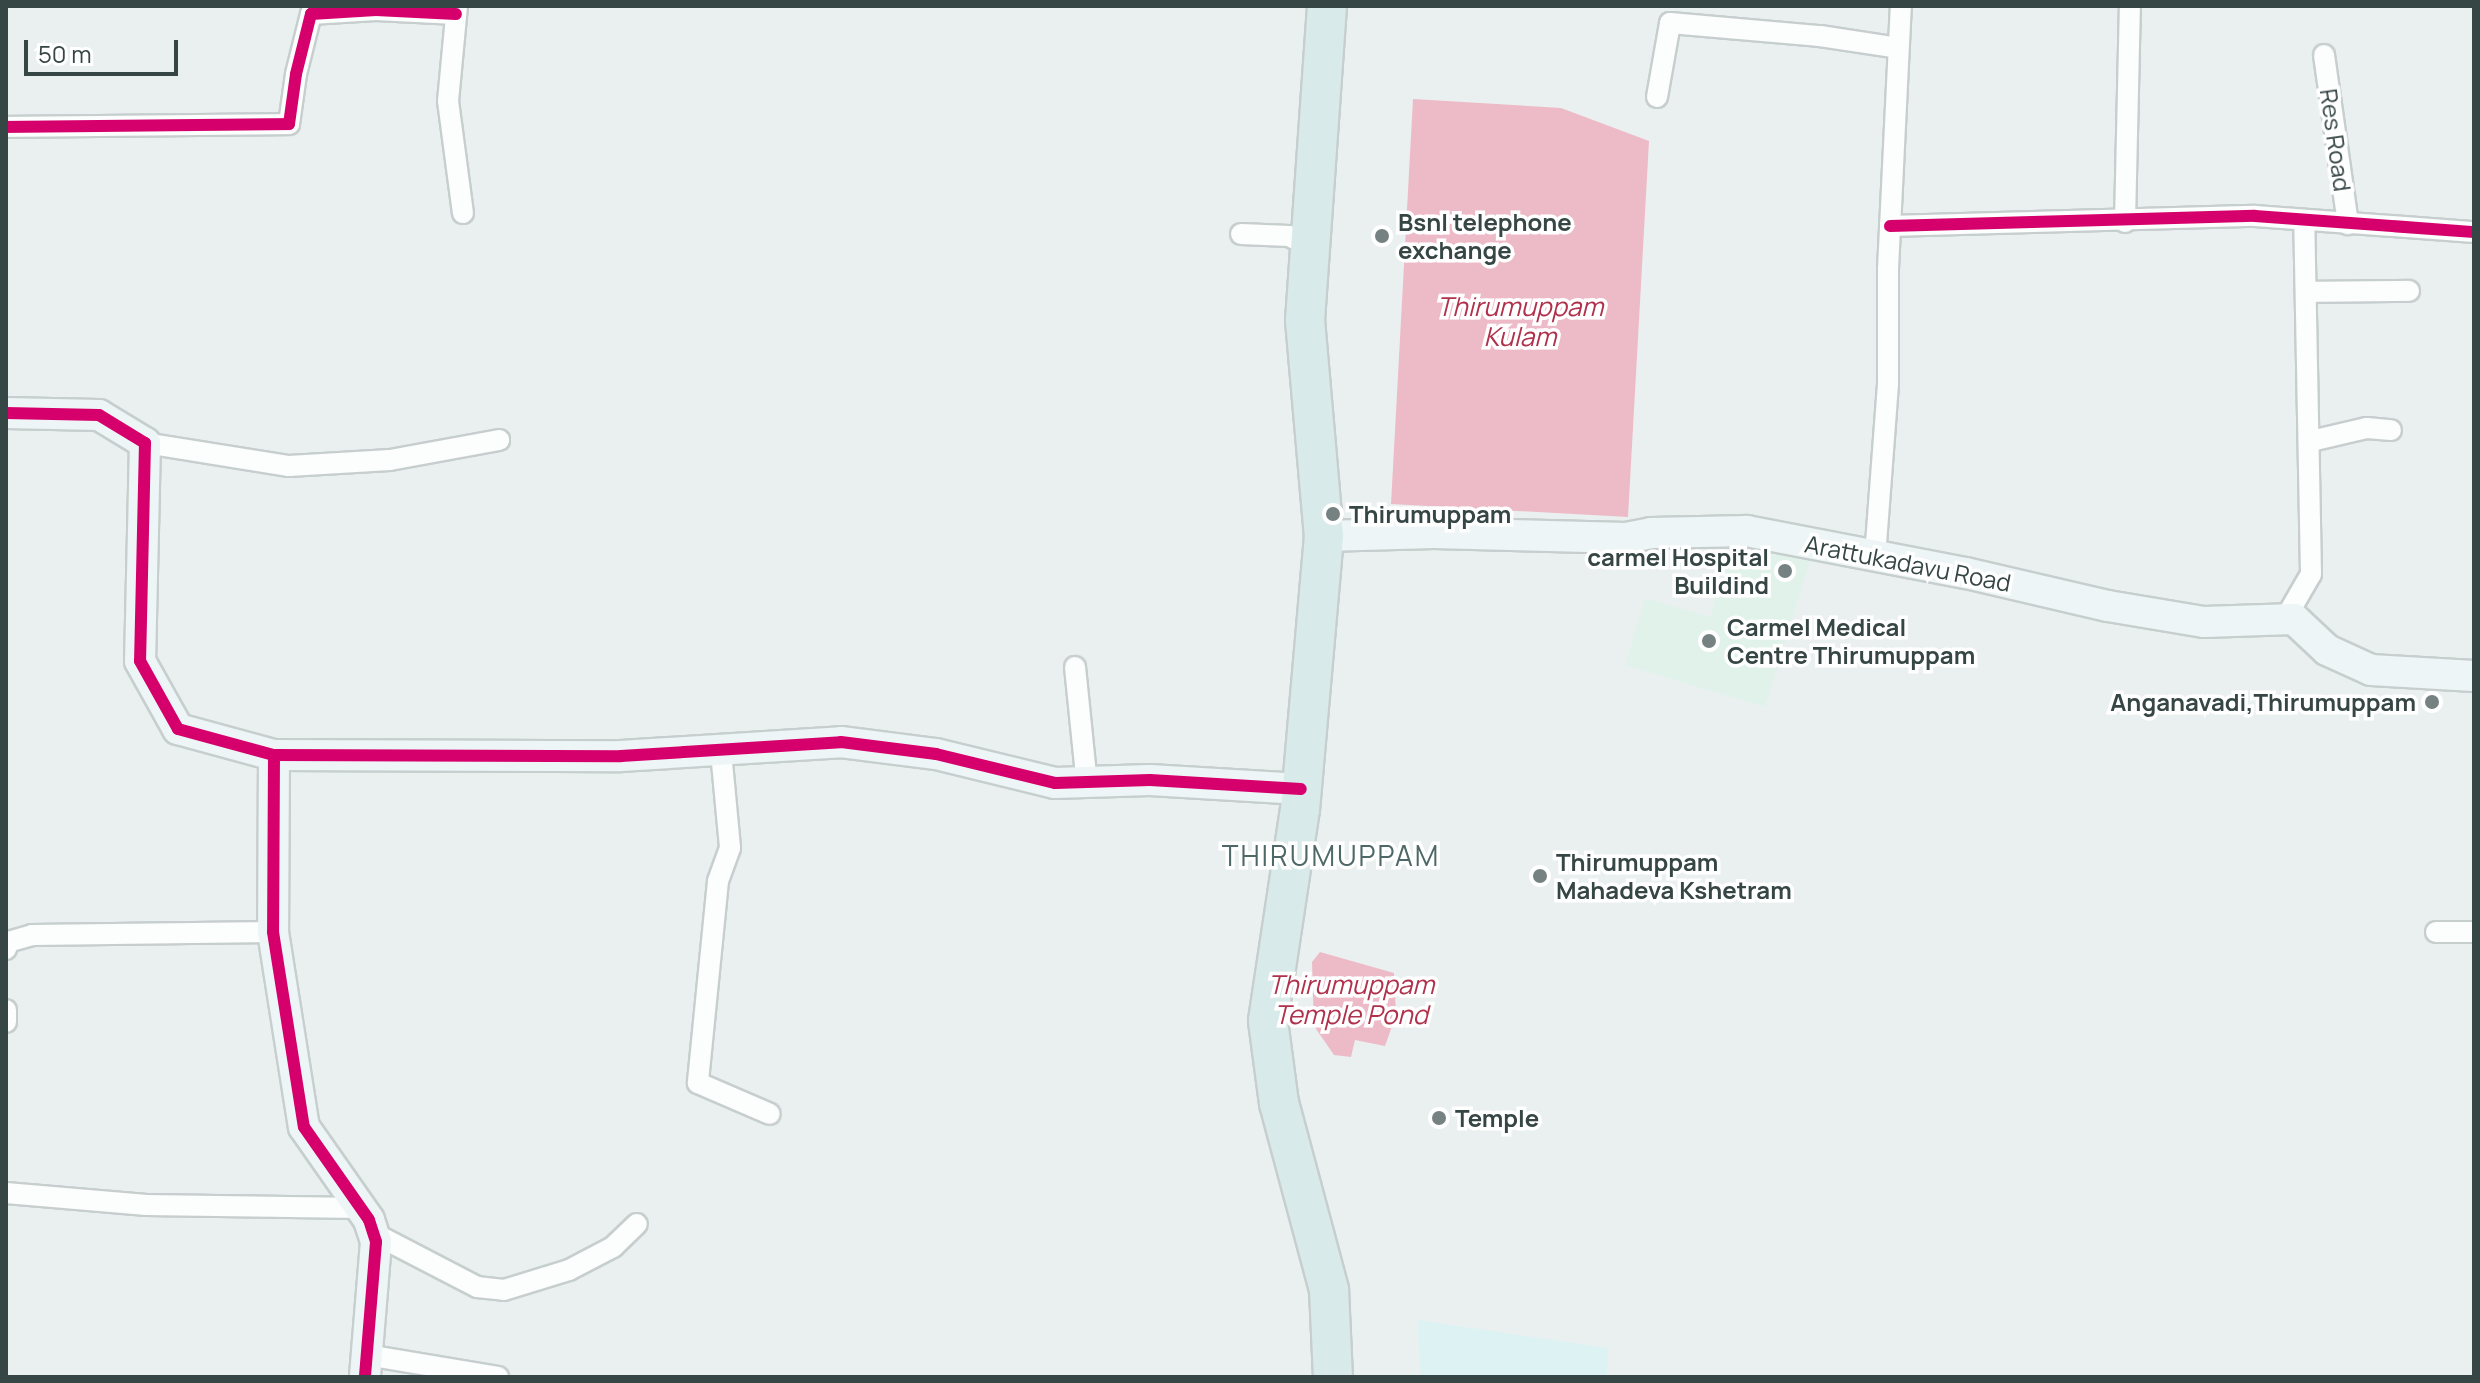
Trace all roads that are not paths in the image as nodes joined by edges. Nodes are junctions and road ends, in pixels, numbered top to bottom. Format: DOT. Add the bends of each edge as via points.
graph roads {
  1 [pos="1327,6"];
  2 [pos="1901,6"];
  3 [pos="2130,6"];
  4 [pos="456,10"];
  5 [pos="1898,48"];
  6 [pos="2324,55"];
  7 [pos="1657,97"];
  8 [pos="6,127"];
  9 [pos="463,213"];
  10 [pos="2304,220"];
  11 [pos="2125,222"];
  12 [pos="2348,224"];
  13 [pos="1890,226"];
  14 [pos="2474,232"];
  15 [pos="1241,234"];
  16 [pos="1310,247"];
  17 [pos="2409,291"];
  18 [pos="2306,292"];
  19 [pos="6,413"];
  20 [pos="2391,430"];
  21 [pos="499,440"];
  22 [pos="2311,441"];
  23 [pos="145,443"];
  24 [pos="1324,536"];
  25 [pos="1875,557"];
  26 [pos="2285,619"];
  27 [pos="1075,667"];
  28 [pos="2474,676"];
  29 [pos="721,752"];
  30 [pos="274,755"];
  31 [pos="1087,785"];
  32 [pos="1301,789"];
  33 [pos="273,932"];
  34 [pos="2436,932"];
  35 [pos="2474,932"];
  36 [pos="6,949"];
  37 [pos="6,1010"];
  38 [pos="6,1022"];
  39 [pos="770,1114"];
  40 [pos="6,1193"];
  41 [pos="367,1221"];
  42 [pos="637,1224"];
  43 [pos="366,1366"];
  44 [pos="498,1377"];
  45 [pos="1333,1377"];
  1 -- 16 [label="highway"];
  2 -- 5 [label="street"];
  3 -- 11 [label="street"];
  4 -- 8 [label="street" via="311,14 289,124"];
  4 -- 9 [label="street" via="448,101"];
  5 -- 7 [label="street" via="1670,23"];
  5 -- 13 [label="street"];
  6 -- 12 [label="street, Res Road"];
  10 -- 11 [label="street" via="2255,216"];
  10 -- 12 [label="street"];
  10 -- 18 [label="street"];
  11 -- 13 [label="street"];
  12 -- 14 [label="street"];
  13 -- 25 [label="street" via="1888,383"];
  15 -- 16 [label="street" via="1289,236"];
  16 -- 24 [label="highway" via="1305,320"];
  17 -- 18 [label="street"];
  18 -- 22 [label="street"];
  19 -- 23 [label="street" via="99,415"];
  20 -- 22 [label="street" via="2367,428"];
  21 -- 23 [label="street" via="390,460 289,466"];
  22 -- 26 [label="street" via="2311,574"];
  23 -- 30 [label="street" via="140,661 178,729"];
  24 -- 25 [label="street, Arattukadavu Road" via="1626,538 1747,531"];
  24 -- 32 [label="highway"];
  25 -- 26 [label="street, Arattukadavu Road" via="2204,622"];
  26 -- 28 [label="street" via="2294,619 2327,650 2371,670"];
  27 -- 31 [label="street"];
  29 -- 30 [label="street"];
  29 -- 31 [label="street" via="841,742 936,754 1055,783"];
  29 -- 39 [label="street" via="730,848 718,881 698,1083"];
  30 -- 33 [label="street"];
  31 -- 32 [label="street" via="1150,780"];
  32 -- 45 [label="highway" via="1268,1021 1279,1103 1329,1290"];
  33 -- 36 [label="street" via="32,935 8,942"];
  33 -- 41 [label="street" via="304,1127"];
  34 -- 35 [label="street"];
  37 -- 38 [label="street"];
  40 -- 41 [label="street"];
  41 -- 42 [label="street" via="477,1287 504,1290 569,1270 613,1247"];
  41 -- 43 [label="street" via="376,1242"];
  43 -- 44 [label="street"];
}
